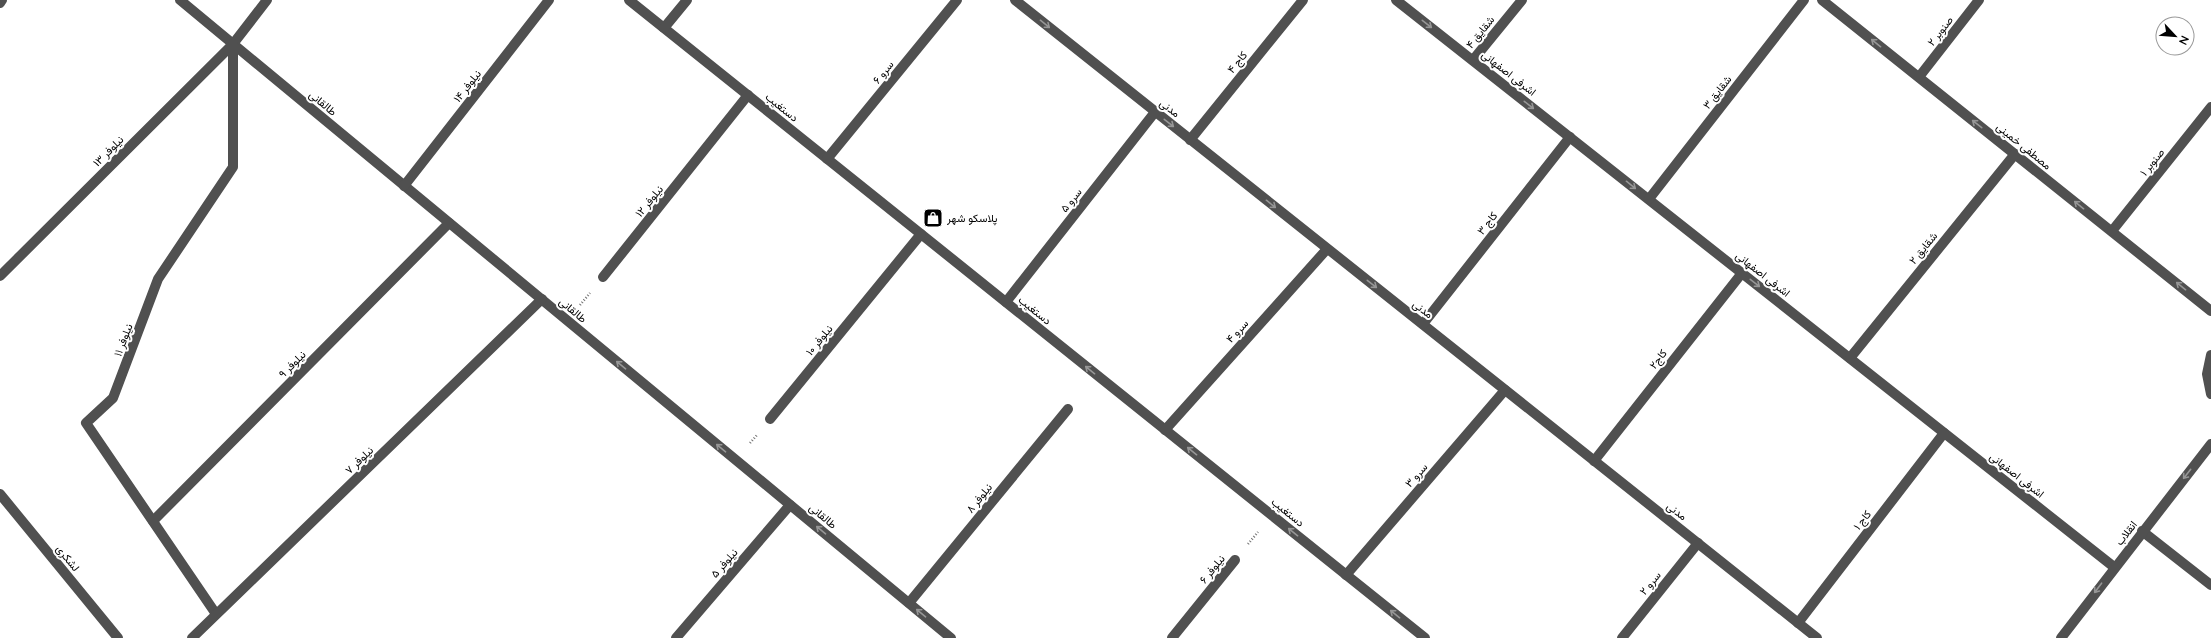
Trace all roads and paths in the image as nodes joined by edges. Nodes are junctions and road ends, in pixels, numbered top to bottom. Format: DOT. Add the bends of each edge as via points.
graph roads {
  1 [pos="2,0"];
  2 [pos="180,0"];
  3 [pos="267,0"];
  4 [pos="549,0"];
  5 [pos="630,0"];
  6 [pos="686,0"];
  7 [pos="957,0"];
  8 [pos="1303,0"];
  9 [pos="1396,0"];
  10 [pos="1522,0"];
  11 [pos="1804,0"];
  12 [pos="1822,0"];
  13 [pos="1979,0"];
  14 [pos="1022,2"];
  15 [pos="0,3"];
  16 [pos="664,28"];
  17 [pos="233,44"];
  18 [pos="1473,60"];
  19 [pos="1919,77"];
  20 [pos="748,95"];
  21 [pos="2211,107"];
  22 [pos="1155,112"];
  23 [pos="1570,137"];
  24 [pos="1190,140"];
  25 [pos="2015,154"];
  26 [pos="827,159"];
  27 [pos="404,186"];
  28 [pos="1649,200"];
  29 [pos="449,223"];
  30 [pos="2112,231"];
  31 [pos="921,234"];
  32 [pos="1327,249"];
  33 [pos="1742,273"];
  34 [pos="0,276"];
  35 [pos="603,277"];
  36 [pos="542,300"];
  37 [pos="1006,302"];
  38 [pos="2211,311"];
  39 [pos="567,320"];
  40 [pos="1423,324"];
  41 [pos="2211,355"];
  42 [pos="1850,358"];
  43 [pos="1505,390"];
  44 [pos="2211,394"];
  45 [pos="1068,409"];
  46 [pos="770,419"];
  47 [pos="1165,430"];
  48 [pos="1944,433"];
  49 [pos="2211,444"];
  50 [pos="736,460"];
  51 [pos="1594,460"];
  52 [pos="0,494"];
  53 [pos="790,505"];
  54 [pos="1272,515"];
  55 [pos="153,521"];
  56 [pos="2142,531"];
  57 [pos="1698,543"];
  58 [pos="1236,560"];
  59 [pos="2114,567"];
  60 [pos="1346,575"];
  61 [pos="2211,585"];
  62 [pos="909,603"];
  63 [pos="216,614"];
  64 [pos="1798,623"];
  65 [pos="118,638"];
  66 [pos="192,638"];
  67 [pos="676,638"];
  68 [pos="951,638"];
  69 [pos="1172,638"];
  70 [pos="1425,638"];
  71 [pos="1622,638"];
  72 [pos="1817,638"];
  73 [pos="2060,638"];
  1 -- 15 [label="street"];
  2 -- 17 [label="street, طالقانی"];
  3 -- 17 [label="street, نیلوفر ۱۳"];
  4 -- 27 [label="street, نیلوفر ۱۴"];
  5 -- 16 [label="street, دستغیب"];
  6 -- 16 [label="street"];
  7 -- 26 [label="street, سرو ۶"];
  8 -- 24 [label="street, کاج ۴"];
  9 -- 18 [label="street, اشرفی اصفهانی, one-way"];
  10 -- 18 [label="street, شقایق ۴"];
  11 -- 28 [label="street, شقایق ۳"];
  19 -- 12 [label="street, مصطفی خمینی, one-way"];
  13 -- 19 [label="street, صنوبر ۲"];
  14 -- 22 [label="street, مدنی, one-way"];
  16 -- 20 [label="street, دستغیب"];
  17 -- 27 [label="street, طالقانی"];
  17 -- 34 [label="street, نیلوفر ۱۳"];
  17 -- 55 [label="street, نیلوفر ۱۱" via="233,167 158,280 113,398 86,423"];
  18 -- 23 [label="street, اشرفی اصفهانی, one-way"];
  25 -- 19 [label="street, مصطفی خمینی, one-way"];
  20 -- 26 [label="street, دستغیب"];
  20 -- 35 [label="street, نیلوفر ۱۲"];
  21 -- 30 [label="street, صنوبر ۱"];
  22 -- 24 [label="street, مدنی, one-way"];
  22 -- 37 [label="street, سرو ۵"];
  23 -- 28 [label="street, اشرفی اصفهانی, one-way"];
  23 -- 40 [label="street, کاج ۳"];
  24 -- 32 [label="street, مدنی, one-way"];
  30 -- 25 [label="street, مصطفی خمینی, one-way"];
  25 -- 42 [label="street, شقایق ۲"];
  26 -- 31 [label="street, دستغیب"];
  27 -- 29 [label="street, طالقانی"];
  28 -- 33 [label="street, اشرفی اصفهانی"];
  29 -- 36 [label="street, طالقانی"];
  29 -- 55 [label="street, نیلوفر ۹"];
  38 -- 30 [label="street, مصطفی خمینی, one-way"];
  31 -- 37 [label="street, دستغیب"];
  31 -- 46 [label="street, نیلوفر ۱۰"];
  32 -- 40 [label="street, مدنی, one-way"];
  32 -- 47 [label="street, سرو ۴"];
  33 -- 42 [label="street, اشرفی اصفهانی, one-way"];
  33 -- 51 [label="street, کاج۲"];
  35 -- 39 [label="path"];
  36 -- 39 [label="street, طالقانی"];
  36 -- 63 [label="street, نیلوفر ۷"];
  47 -- 37 [label="street, دستغیب, one-way"];
  50 -- 39 [label="street, طالقانی, one-way"];
  40 -- 43 [label="street, مدنی"];
  41 -- 44 [label="street" via="2207,374"];
  42 -- 48 [label="street, اشرفی اصفهانی"];
  43 -- 51 [label="street, مدنی"];
  43 -- 60 [label="street, سرو ۳"];
  45 -- 62 [label="street, نیلوفر ۸"];
  46 -- 50 [label="path"];
  54 -- 47 [label="street, دستغیب, one-way"];
  48 -- 59 [label="street, اشرفی اصفهانی"];
  48 -- 64 [label="street, کاج ۱"];
  49 -- 56 [label="street, انقلاب, one-way"];
  50 -- 53 [label="street, طالقانی"];
  51 -- 57 [label="street, مدنی"];
  52 -- 65 [label="street, لشکری"];
  62 -- 53 [label="street, طالقانی, one-way"];
  53 -- 67 [label="street, نیلوفر ۵"];
  54 -- 58 [label="path, نیلوفر ۶"];
  60 -- 54 [label="street, دستغیب, one-way"];
  55 -- 63 [label="street, نیلوفر ۱۱"];
  56 -- 59 [label="street, انقلاب"];
  56 -- 61 [label="street"];
  57 -- 64 [label="street, مدنی"];
  57 -- 71 [label="street, سرو ۲"];
  58 -- 69 [label="street, نیلوفر ۶"];
  59 -- 73 [label="street, انقلاب, one-way"];
  70 -- 60 [label="street, دستغیب, one-way"];
  68 -- 62 [label="street, طالقانی, one-way"];
  63 -- 66 [label="street, نیلوفر ۷"];
  64 -- 72 [label="street, مدنی"];
}
